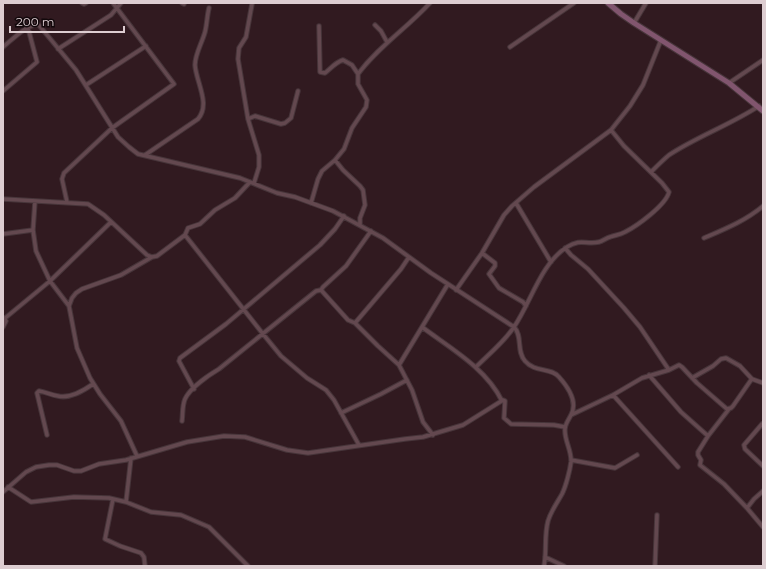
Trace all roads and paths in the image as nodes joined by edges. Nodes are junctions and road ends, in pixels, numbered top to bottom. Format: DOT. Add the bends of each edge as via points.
graph roads {
  1 [pos="82,3"];
  2 [pos="86,3"];
  3 [pos="113,3"];
  4 [pos="121,3"];
  5 [pos="430,3"];
  6 [pos="574,3"];
  7 [pos="608,3"];
  8 [pos="646,3"];
  9 [pos="252,4"];
  10 [pos="117,8"];
  11 [pos="209,8"];
  12 [pos="634,23"];
  13 [pos="375,25"];
  14 [pos="319,26"];
  15 [pos="28,28"];
  16 [pos="662,40"];
  17 [pos="387,42"];
  18 [pos="146,46"];
  19 [pos="3,47"];
  20 [pos="510,47"];
  21 [pos="58,49"];
  22 [pos="763,60"];
  23 [pos="358,74"];
  24 [pos="729,83"];
  25 [pos="86,85"];
  26 [pos="3,91"];
  27 [pos="298,91"];
  28 [pos="758,106"];
  29 [pos="763,111"];
  30 [pos="248,119"];
  31 [pos="112,128"];
  32 [pos="611,130"];
  33 [pos="145,155"];
  34 [pos="335,160"];
  35 [pos="651,172"];
  36 [pos="250,182"];
  37 [pos="254,183"];
  38 [pos="3,199"];
  39 [pos="35,201"];
  40 [pos="67,202"];
  41 [pos="516,202"];
  42 [pos="311,203"];
  43 [pos="763,206"];
  44 [pos="344,216"];
  45 [pos="111,222"];
  46 [pos="360,224"];
  47 [pos="33,230"];
  48 [pos="371,231"];
  49 [pos="3,234"];
  50 [pos="185,235"];
  51 [pos="704,238"];
  52 [pos="565,248"];
  53 [pos="482,253"];
  54 [pos="152,257"];
  55 [pos="409,257"];
  56 [pos="551,262"];
  57 [pos="50,281"];
  58 [pos="448,284"];
  59 [pos="321,290"];
  60 [pos="456,290"];
  61 [pos="69,306"];
  62 [pos="526,306"];
  63 [pos="243,310"];
  64 [pos="4,318"];
  65 [pos="355,323"];
  66 [pos="3,327"];
  67 [pos="422,327"];
  68 [pos="514,327"];
  69 [pos="263,334"];
  70 [pos="399,365"];
  71 [pos="476,367"];
  72 [pos="669,370"];
  73 [pos="649,375"];
  74 [pos="692,378"];
  75 [pos="752,379"];
  76 [pos="407,380"];
  77 [pos="763,383"];
  78 [pos="93,384"];
  79 [pos="194,388"];
  80 [pos="613,395"];
  81 [pos="502,401"];
  82 [pos="729,409"];
  83 [pos="341,413"];
  84 [pos="571,415"];
  85 [pos="182,422"];
  86 [pos="762,424"];
  87 [pos="565,427"];
  88 [pos="47,435"];
  89 [pos="432,435"];
  90 [pos="708,436"];
  91 [pos="360,446"];
  92 [pos="637,455"];
  93 [pos="137,456"];
  94 [pos="131,458"];
  95 [pos="571,460"];
  96 [pos="763,466"];
  97 [pos="678,467"];
  98 [pos="8,487"];
  99 [pos="763,491"];
  100 [pos="3,492"];
  101 [pos="113,499"];
  102 [pos="126,502"];
  103 [pos="748,508"];
  104 [pos="657,515"];
  105 [pos="763,527"];
  106 [pos="545,557"];
  107 [pos="145,566"];
  108 [pos="248,566"];
  109 [pos="544,566"];
  110 [pos="564,566"];
  111 [pos="655,566"];
  1 -- 2 [label="street"];
  3 -- 10 [label="street"];
  4 -- 10 [label="street"];
  5 -- 17 [label="street"];
  6 -- 20 [label="street"];
  7 -- 12 [label="street"];
  8 -- 12 [label="street"];
  9 -- 30 [label="street" via="246,37 239,48 238,60"];
  10 -- 18 [label="street"];
  10 -- 21 [label="street" via="111,16"];
  11 -- 33 [label="street" via="195,65 204,102 202,113 198,119"];
  12 -- 16 [label="street"];
  13 -- 17 [label="street"];
  14 -- 23 [label="street" via="320,72 325,73 343,60 352,65"];
  15 -- 19 [label="street"];
  15 -- 21 [label="street" via="38,24"];
  15 -- 26 [label="street" via="37,62"];
  16 -- 24 [label="street"];
  16 -- 32 [label="street" via="643,84"];
  17 -- 23 [label="street"];
  18 -- 25 [label="street"];
  18 -- 31 [label="street" via="174,84"];
  21 -- 25 [label="street"];
  22 -- 24 [label="street"];
  23 -- 34 [label="street" via="358,84 366,96 367,103 352,128 344,149"];
  24 -- 28 [label="street"];
  25 -- 31 [label="street"];
  27 -- 30 [label="street" via="291,118 285,123 255,116"];
  28 -- 29 [label="street"];
  28 -- 35 [label="street" via="732,123 674,152"];
  30 -- 37 [label="street" via="259,155 259,167"];
  31 -- 33 [label="street" via="129,147 138,154"];
  31 -- 40 [label="street" via="64,173 62,179"];
  32 -- 35 [label="street"];
  32 -- 41 [label="street"];
  33 -- 36 [label="street"];
  34 -- 42 [label="street" via="322,171"];
  34 -- 46 [label="street" via="363,190 365,205"];
  35 -- 52 [label="street" via="669,192 648,216 620,235 594,243 577,242"];
  36 -- 37 [label="street"];
  36 -- 50 [label="street" via="235,198 215,210 200,224 188,228"];
  37 -- 42 [label="street"];
  38 -- 39 [label="street"];
  39 -- 40 [label="street"];
  39 -- 47 [label="street"];
  40 -- 45 [label="street" via="88,204 97,208"];
  41 -- 53 [label="street" via="504,215"];
  41 -- 56 [label="street"];
  42 -- 44 [label="street"];
  43 -- 51 [label="street" via="733,226"];
  44 -- 46 [label="street"];
  44 -- 63 [label="street" via="320,245"];
  45 -- 54 [label="street"];
  45 -- 57 [label="street"];
  46 -- 48 [label="street"];
  47 -- 49 [label="street"];
  47 -- 57 [label="street" via="36,251"];
  48 -- 55 [label="street"];
  48 -- 59 [label="street" via="346,266"];
  50 -- 54 [label="street"];
  50 -- 63 [label="street"];
  52 -- 56 [label="street"];
  52 -- 72 [label="street" via="624,308"];
  53 -- 60 [label="street"];
  53 -- 62 [label="street" via="495,263 489,274 496,284"];
  54 -- 61 [label="street" via="121,276 82,289 72,298"];
  55 -- 58 [label="street"];
  55 -- 65 [label="street"];
  56 -- 62 [label="street"];
  57 -- 61 [label="street"];
  57 -- 64 [label="street"];
  58 -- 60 [label="street"];
  58 -- 67 [label="street"];
  59 -- 65 [label="street" via="348,320"];
  59 -- 69 [label="street" via="316,291"];
  60 -- 68 [label="street"];
  61 -- 78 [label="street" via="78,348"];
  62 -- 68 [label="street"];
  63 -- 69 [label="street"];
  63 -- 79 [label="street" via="180,358 179,361"];
  64 -- 66 [label="street" via="6,321"];
  65 -- 70 [label="street"];
  67 -- 70 [label="street"];
  67 -- 71 [label="street"];
  68 -- 71 [label="street"];
  68 -- 84 [label="street" via="524,360 531,366 552,372 560,378 572,397 574,404"];
  69 -- 79 [label="street"];
  69 -- 83 [label="street" via="286,360 326,390"];
  70 -- 76 [label="street"];
  71 -- 81 [label="street"];
  72 -- 73 [label="street"];
  72 -- 74 [label="street" via="680,365"];
  73 -- 80 [label="street"];
  73 -- 90 [label="street" via="680,412"];
  74 -- 75 [label="street" via="726,358 740,366"];
  74 -- 82 [label="street"];
  75 -- 77 [label="street"];
  75 -- 82 [label="street"];
  76 -- 83 [label="street"];
  76 -- 89 [label="street" via="423,422"];
  78 -- 88 [label="street" via="78,394 68,396 59,397 39,391 37,393"];
  78 -- 93 [label="street" via="121,421"];
  79 -- 85 [label="street" via="185,400"];
  80 -- 84 [label="street"];
  80 -- 97 [label="street"];
  81 -- 87 [label="street" via="505,401 504,418 511,424"];
  81 -- 89 [label="street" via="463,425"];
  82 -- 90 [label="street"];
  83 -- 91 [label="street"];
  84 -- 87 [label="street"];
  86 -- 96 [label="street" via="744,445"];
  87 -- 95 [label="street"];
  89 -- 91 [label="street"];
  90 -- 103 [label="street" via="698,453 701,466"];
  91 -- 93 [label="street" via="304,453 245,437 228,436 188,442"];
  92 -- 95 [label="street" via="615,468"];
  93 -- 94 [label="street"];
  94 -- 98 [label="street" via="101,463 81,471 57,465 36,467"];
  94 -- 102 [label="street"];
  95 -- 106 [label="street" via="564,487 548,522"];
  98 -- 100 [label="street"];
  98 -- 101 [label="street" via="31,502 74,497"];
  99 -- 103 [label="street"];
  101 -- 102 [label="street"];
  101 -- 107 [label="street" via="105,539 141,553"];
  102 -- 108 [label="street" via="151,512 186,516 209,527"];
  103 -- 105 [label="street"];
  104 -- 111 [label="street"];
  106 -- 109 [label="street"];
  106 -- 110 [label="street"];
}
